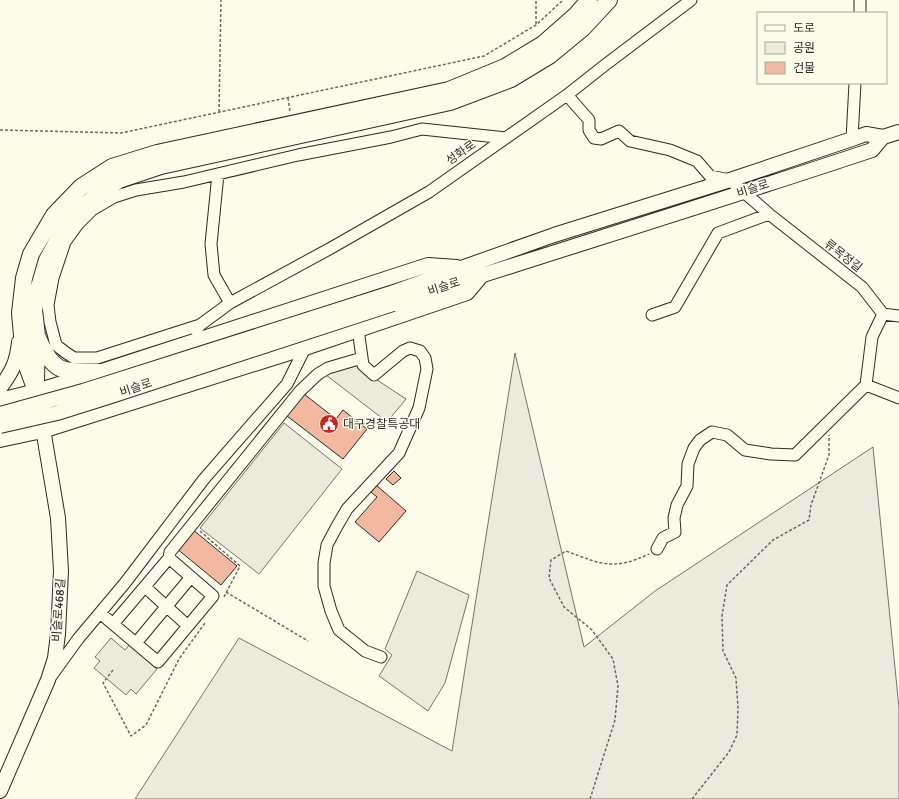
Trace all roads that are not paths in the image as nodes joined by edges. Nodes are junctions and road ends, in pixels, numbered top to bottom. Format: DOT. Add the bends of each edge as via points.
graph roads {
  1 [pos="589,0"];
  2 [pos="608,0"];
  3 [pos="691,0"];
  4 [pos="860,0"];
  5 [pos="860,12"];
  6 [pos="855,84"];
  7 [pos="567,95"];
  8 [pos="899,132"];
  9 [pos="883,137"];
  10 [pos="506,138"];
  11 [pos="852,139"];
  12 [pos="218,174"];
  13 [pos="730,180"];
  14 [pos="744,192"];
  15 [pos="769,214"];
  16 [pos="463,267"];
  17 [pos="484,274"];
  18 [pos="391,299"];
  19 [pos="230,303"];
  20 [pos="883,314"];
  21 [pos="652,315"];
  22 [pos="899,316"];
  23 [pos="21,320"];
  24 [pos="200,325"];
  25 [pos="358,329"];
  26 [pos="37,336"];
  27 [pos="182,345"];
  28 [pos="306,348"];
  29 [pos="362,358"];
  30 [pos="100,372"];
  31 [pos="866,385"];
  32 [pos="0,388"];
  33 [pos="36,391"];
  34 [pos="899,398"];
  35 [pos="0,400"];
  36 [pos="0,414"];
  37 [pos="42,425"];
  38 [pos="0,426"];
  39 [pos="0,440"];
  40 [pos="657,549"];
  41 [pos="169,558"];
  42 [pos="191,577"];
  43 [pos="145,586"];
  44 [pos="167,606"];
  45 [pos="100,613"];
  46 [pos="114,624"];
  47 [pos="188,626"];
  48 [pos="136,643"];
  49 [pos="381,658"];
  50 [pos="48,680"];
  51 [pos="0,791"];
  1 -- 23 [label="highway" via="543,44 505,66 448,90 157,153 112,167 81,187 54,215 31,254 24,278"];
  2 -- 26 [label="highway" via="584,28 549,56 511,79 450,102 161,166 119,180 92,199 67,223 47,260 34,310"];
  3 -- 7 [label="street, 성화로"];
  4 -- 5 [label="street"];
  6 -- 11 [label="street"];
  7 -- 10 [label="street, 성화로"];
  7 -- 13 [label="street" via="589,120 589,130 594,138 601,139 619,131 630,141 670,150 697,161 710,176"];
  8 -- 9 [label="main road, 비슬로"];
  9 -- 11 [label="main road, 비슬로" via="866,134"];
  9 -- 14 [label="main road, 비슬로" via="872,150"];
  10 -- 12 [label="street" via="422,129"];
  10 -- 19 [label="street, 성화로" via="429,192"];
  11 -- 13 [label="main road, 비슬로"];
  12 -- 19 [label="street" via="211,244 214,275"];
  12 -- 24 [label="street" via="136,190 114,197 92,210 65,242 53,278 48,305 56,345 74,358 97,358"];
  13 -- 14 [label="street, 류목정길"];
  13 -- 16 [label="main road, 비슬로"];
  14 -- 15 [label="street, 류목정길"];
  14 -- 17 [label="main road, 비슬로"];
  15 -- 20 [label="street, 류목정길" via="862,287"];
  15 -- 21 [label="street" via="718,233 675,307"];
  16 -- 18 [label="main road, 비슬로"];
  16 -- 27 [label="main road" via="428,265"];
  17 -- 18 [label="main road, 비슬로"];
  17 -- 25 [label="main road" via="466,293"];
  18 -- 36 [label="main road, 비슬로, bridge"];
  18 -- 38 [label="main road, 비슬로, bridge" via="111,396 57,413"];
  19 -- 24 [label="street, 성화로"];
  20 -- 22 [label="street"];
  20 -- 31 [label="street" via="872,337"];
  23 -- 32 [label="main road" via="18,356"];
  23 -- 33 [label="highway" via="24,358"];
  24 -- 27 [label="street"];
  25 -- 28 [label="main road"];
  25 -- 29 [label="street"];
  26 -- 30 [label="highway" via="45,353 58,368 67,371"];
  26 -- 33 [label="highway"];
  27 -- 30 [label="main road"];
  28 -- 37 [label="main road"];
  28 -- 45 [label="street" via="287,384 204,479"];
  29 -- 41 [label="street" via="328,368 300,391 170,552"];
  29 -- 49 [label="street" via="363,365 374,375 410,348 420,351 427,368 419,408 399,453 347,509 327,545 324,563 324,586 339,630 365,651"];
  30 -- 33 [label="main road"];
  31 -- 34 [label="street"];
  31 -- 40 [label="street" via="795,455 745,450 727,435 712,432 700,440 688,464 687,486 677,505 674,518 675,532 663,538"];
  33 -- 35 [label="main road"];
  33 -- 37 [label="highway"];
  37 -- 39 [label="main road"];
  37 -- 50 [label="main road, 비슬로468길" via="58,518 61,571 55,658"];
  41 -- 42 [label="street"];
  41 -- 43 [label="street"];
  42 -- 44 [label="street"];
  42 -- 47 [label="street" via="213,596"];
  43 -- 44 [label="street"];
  43 -- 46 [label="street"];
  44 -- 47 [label="street"];
  44 -- 48 [label="street"];
  45 -- 46 [label="street"];
  45 -- 50 [label="street"];
  46 -- 48 [label="street"];
  47 -- 48 [label="street" via="158,662"];
  50 -- 51 [label="main road, 비슬로468길"];
}
